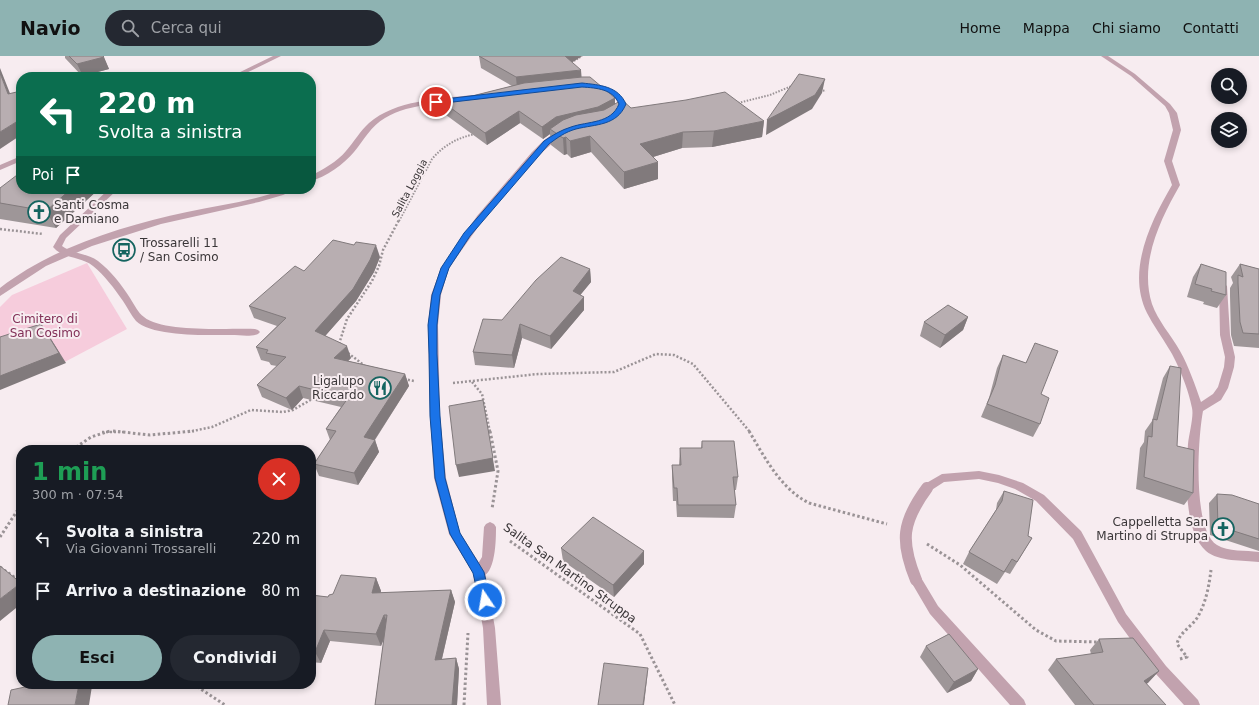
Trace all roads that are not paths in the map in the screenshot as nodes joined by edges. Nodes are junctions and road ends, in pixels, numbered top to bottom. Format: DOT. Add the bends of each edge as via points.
graph roads {
  1 [pos="278,56"];
  2 [pos="1104,56"];
  3 [pos="244,72"];
  4 [pos="582,85"];
  5 [pos="483,96"];
  6 [pos="611,118"];
  7 [pos="570,129"];
  8 [pos="16,160"];
  9 [pos="0,168"];
  10 [pos="316,176"];
  11 [pos="109,194"];
  12 [pos="280,194"];
  13 [pos="64,253"];
  14 [pos="1225,274"];
  15 [pos="0,293"];
  16 [pos="255,332"];
  17 [pos="1198,409"];
  18 [pos="490,527"];
  19 [pos="1259,557"];
  20 [pos="478,572"];
  21 [pos="494,705"];
  22 [pos="1019,705"];
  23 [pos="1193,705"];
  1 -- 3 [label="street"];
  2 -- 17 [label="street" via="1133,75 1168,105 1177,121 1168,161 1176,185 1163,209 1145,257 1142,274 1148,305 1180,360"];
  4 -- 6 [label="street" via="606,88 619,96 621,109"];
  5 -- 10 [label="street" via="436,102 395,111 382,117 372,124 347,155"];
  7 -- 20 [label="street" via="554,137 535,154 472,229 445,268 436,295 433,325 434,384 440,478 455,534"];
  8 -- 9 [label="street"];
  11 -- 13 [label="street" via="63,237 57,247"];
  12 -- 13 [label="street" via="142,226"];
  13 -- 15 [label="street" via="36,267"];
  13 -- 16 [label="street" via="80,254 93,261 117,286 140,319 150,326 166,329"];
  14 -- 17 [label="street" via="1223,296 1229,367 1223,388 1217,397"];
  17 -- 19 [label="street" via="1193,457 1194,505 1198,526 1210,548"];
  18 -- 20 [label="street" via="488,559"];
  20 -- 21 [label="street" via="489,628"];
  22 -- 23 [label="street, bridge" via="934,610 907,562 904,546 909,515 927,488 942,478 979,475 999,479 1040,498 1078,535 1122,618 1161,670"];
}
